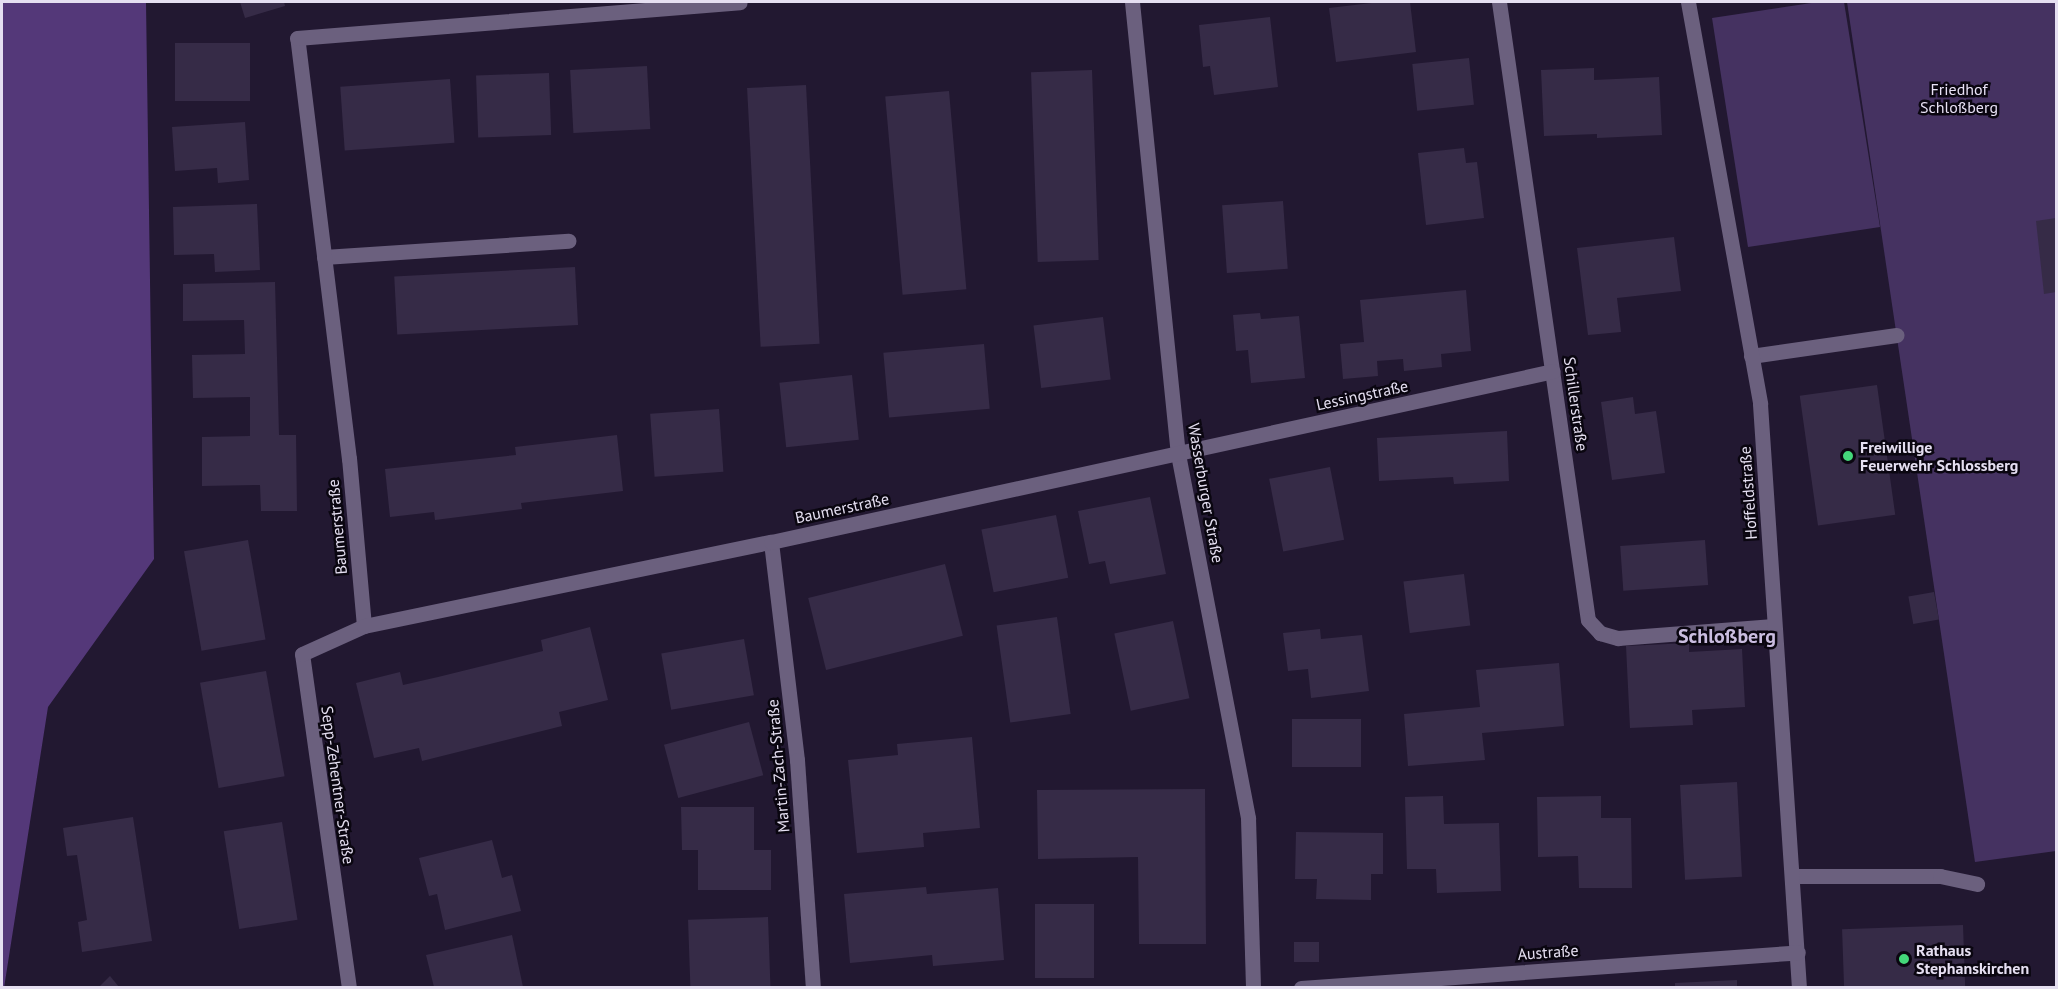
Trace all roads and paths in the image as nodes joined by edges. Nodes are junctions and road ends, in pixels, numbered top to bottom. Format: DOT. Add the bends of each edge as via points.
graph roads {
  1 [pos="740,2"];
  2 [pos="1132,2"];
  3 [pos="1499,2"];
  4 [pos="1688,2"];
  5 [pos="568,241"];
  6 [pos="324,257"];
  7 [pos="1896,335"];
  8 [pos="1751,356"];
  9 [pos="1553,371"];
  10 [pos="1179,454"];
  11 [pos="771,542"];
  12 [pos="364,626"];
  13 [pos="1774,626"];
  14 [pos="1792,876"];
  15 [pos="1977,884"];
  16 [pos="1798,952"];
  17 [pos="349,987"];
  18 [pos="813,987"];
  19 [pos="1253,987"];
  20 [pos="1301,987"];
  21 [pos="1799,987"];
  1 -- 6 [label="street, Baumerstraße" via="297,38"];
  2 -- 10 [label="street, Wasserburger Straße"];
  3 -- 9 [label="street, Schillerstraße"];
  4 -- 8 [label="street, Hoffeldstraße"];
  5 -- 6 [label="street"];
  6 -- 12 [label="street, Baumerstraße" via="349,459"];
  7 -- 8 [label="street"];
  8 -- 13 [label="street, Hoffeldstraße" via="1760,405"];
  9 -- 10 [label="street, Lessingstraße"];
  9 -- 13 [label="street, Schillerstraße" via="1588,620 1600,633 1618,638"];
  10 -- 11 [label="street, Baumerstraße"];
  10 -- 19 [label="street, Wasserburger Straße" via="1248,818"];
  11 -- 12 [label="street, Baumerstraße"];
  11 -- 18 [label="street, Martin-Zach-Straße" via="797,760"];
  12 -- 17 [label="street, Sepp-Zehentner-Straße" via="302,654"];
  13 -- 14 [label="street, Hoffeldstraße"];
  14 -- 15 [label="street" via="1941,876"];
  14 -- 16 [label="street, Hoffeldstraße"];
  16 -- 20 [label="street, Austraße"];
  16 -- 21 [label="street, Hoffeldstraße"];
}
